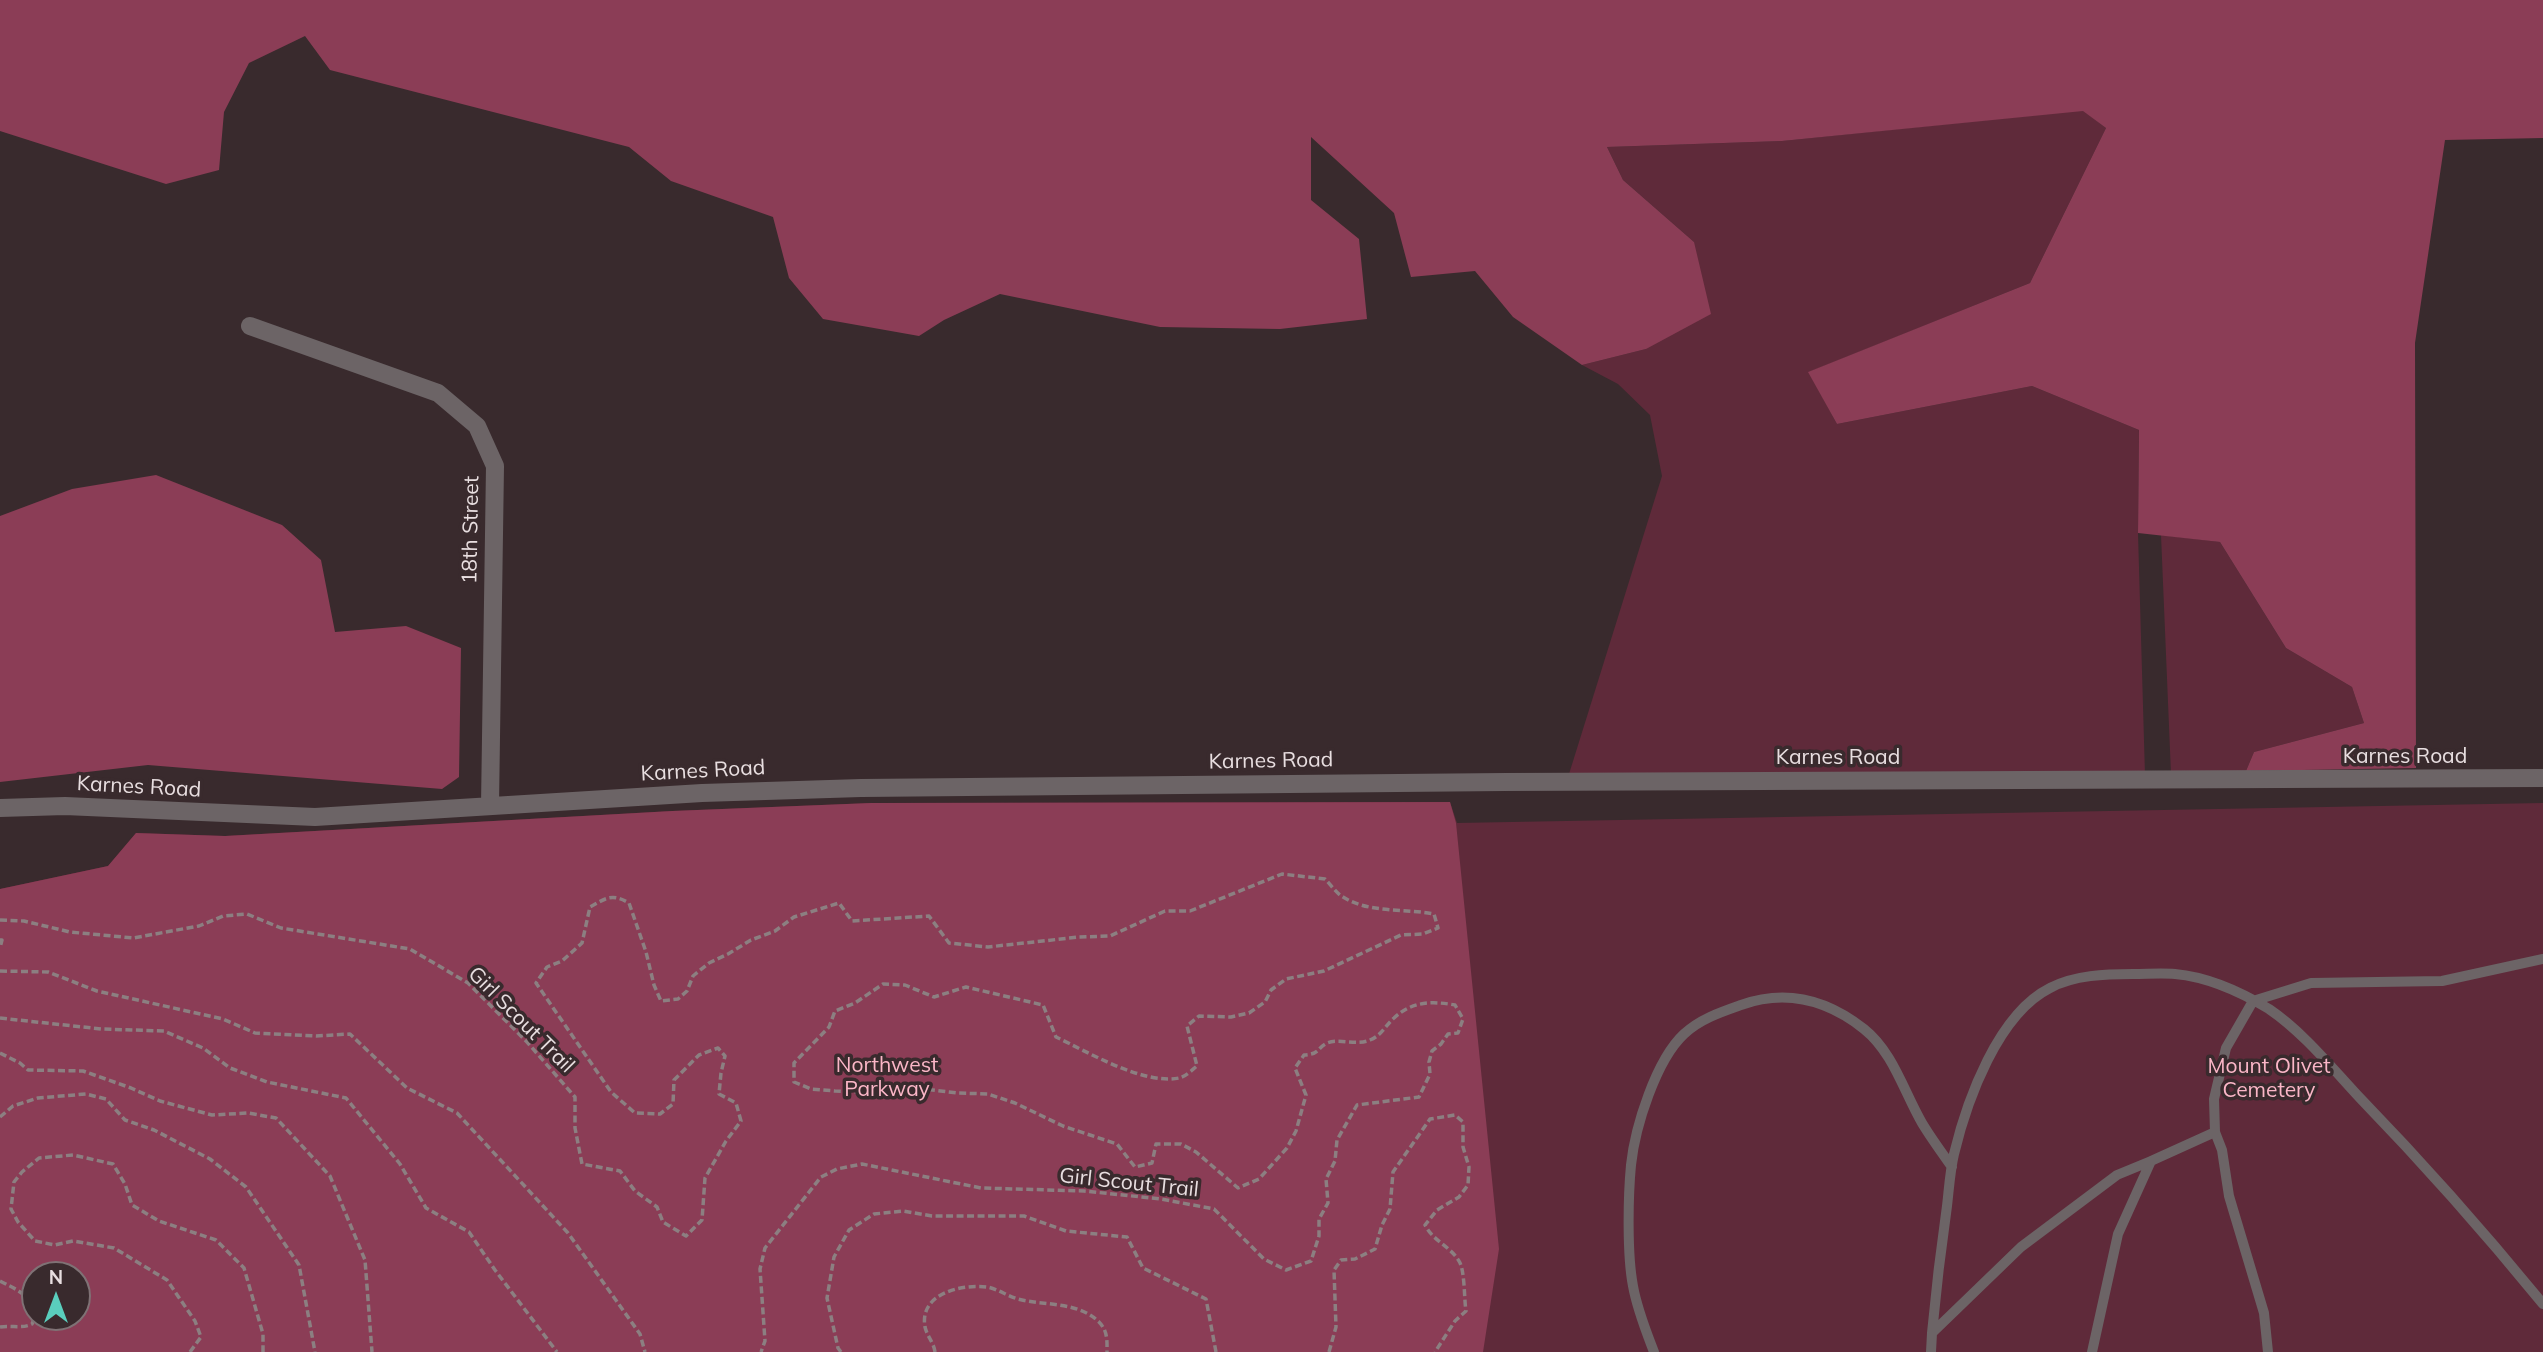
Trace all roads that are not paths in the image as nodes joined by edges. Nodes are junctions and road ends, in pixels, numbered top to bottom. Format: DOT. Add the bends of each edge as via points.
graph roads {
  1 [pos="250,326"];
  2 [pos="2543,778"];
  3 [pos="490,805"];
  4 [pos="0,808"];
  5 [pos="2543,959"];
  6 [pos="2253,1000"];
  7 [pos="2215,1132"];
  8 [pos="2151,1161"];
  9 [pos="1952,1167"];
  10 [pos="2543,1304"];
  11 [pos="1933,1332"];
  12 [pos="1654,1352"];
  13 [pos="1931,1352"];
  14 [pos="2092,1352"];
  15 [pos="2268,1352"];
  1 -- 3 [label="street, 18th Street" via="439,393 477,426 495,466"];
  2 -- 3 [label="street, Karnes Road" via="861,788"];
  3 -- 4 [label="street, Karnes Road" via="315,817 65,806"];
  5 -- 6 [label="lane" via="2442,981 2311,983"];
  6 -- 7 [label="lane" via="2226,1048 2214,1099"];
  6 -- 9 [label="lane" via="2221,984 2176,974 2113,974 2049,988 2009,1024 1985,1065"];
  6 -- 10 [label="lane" via="2287,1024 2358,1095"];
  7 -- 8 [label="lane"];
  7 -- 15 [label="lane" via="2229,1196 2262,1302"];
  8 -- 11 [label="lane" via="2117,1175 2021,1247"];
  8 -- 14 [label="lane" via="2118,1234"];
  9 -- 11 [label="lane"];
  9 -- 12 [label="lane" via="1883,1051 1865,1030 1840,1013 1810,1000 1784,996 1762,998 1703,1020 1670,1050 1641,1119 1631,1164 1633,1287"];
  11 -- 13 [label="lane"];
}
